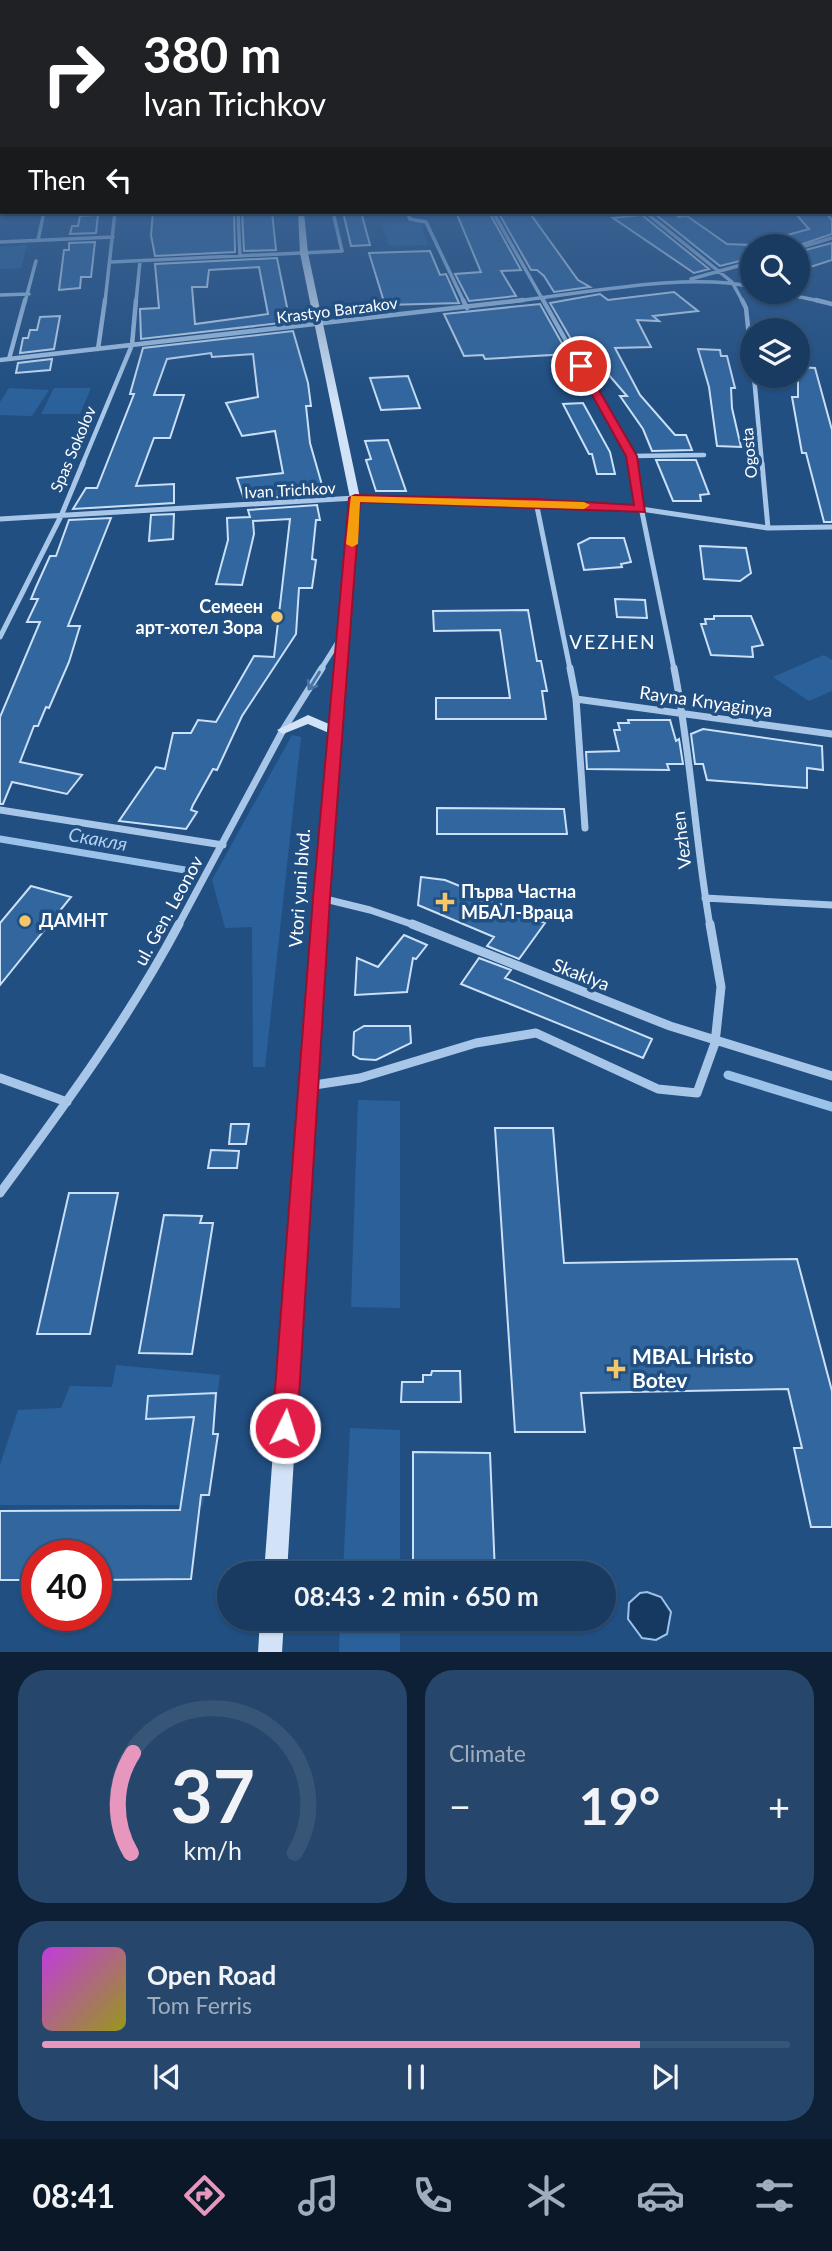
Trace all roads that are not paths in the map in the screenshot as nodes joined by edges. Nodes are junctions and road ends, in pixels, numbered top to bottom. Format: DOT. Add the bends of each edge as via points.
graph roads {
  1 [pos="112,249"];
  2 [pos="240,249"];
  3 [pos="304,249"];
  4 [pos="342,249"];
  5 [pos="439,249"];
  6 [pos="514,249"];
  7 [pos="692,249"];
  8 [pos="304,253"];
  9 [pos="240,256"];
  10 [pos="36,261"];
  11 [pos="140,261"];
  12 [pos="111,262"];
  13 [pos="740,265"];
  14 [pos="719,271"];
  15 [pos="732,282"];
  16 [pos="677,283"];
  17 [pos="740,284"];
  18 [pos="29,294"];
  19 [pos="0,295"];
  20 [pos="543,299"];
  21 [pos="810,299"];
  22 [pos="832,304"];
  23 [pos="467,308"];
  24 [pos="747,318"];
  25 [pos="319,325"];
  26 [pos="132,345"];
  27 [pos="98,349"];
  28 [pos="9,359"];
  29 [pos="0,360"];
  30 [pos="755,388"];
  31 [pos="704,455"];
  32 [pos="631,456"];
  33 [pos="355,498"];
  34 [pos="536,502"];
  35 [pos="641,509"];
  36 [pos="61,516"];
  37 [pos="0,519"];
  38 [pos="832,527"];
  39 [pos="768,528"];
  40 [pos="345,631"];
  41 [pos="0,637"];
  42 [pos="576,699"];
  43 [pos="683,713"];
  44 [pos="283,730"];
  45 [pos="335,732"];
  46 [pos="832,734"];
  47 [pos="0,810"];
  48 [pos="585,828"];
  49 [pos="223,845"];
  50 [pos="321,898"];
  51 [pos="705,898"];
  52 [pos="832,905"];
  53 [pos="715,1043"];
  54 [pos="832,1076"];
  55 [pos="0,1078"];
  56 [pos="308,1086"];
  57 [pos="67,1102"];
  58 [pos="0,1193"];
  59 [pos="276,1561"];
  60 [pos="271,1631"];
  61 [pos="270,1652"];
  1 -- 12 [label="street"];
  2 -- 9 [label="street"];
  3 -- 8 [label="street, Vtori yuni blvd."];
  4 -- 8 [label="street"];
  5 -- 23 [label="street"];
  6 -- 20 [label="street, Vezhen"];
  7 -- 14 [label="street"];
  8 -- 9 [label="street"];
  8 -- 25 [label="street, Vtori yuni blvd."];
  9 -- 11 [label="street"];
  10 -- 18 [label="street"];
  11 -- 12 [label="street"];
  11 -- 26 [label="street, Spas Sokolov"];
  12 -- 27 [label="street"];
  13 -- 14 [label="street, Krastyo Barzakov"];
  14 -- 15 [label="street"];
  14 -- 16 [label="street, Krastyo Barzakov"];
  15 -- 16 [label="street, Krastyo Barzakov"];
  15 -- 17 [label="street"];
  15 -- 24 [label="street"];
  16 -- 20 [label="street, Krastyo Barzakov"];
  18 -- 19 [label="street"];
  18 -- 28 [label="street"];
  20 -- 23 [label="street, Krastyo Barzakov"];
  20 -- 32 [label="street, Vezhen"];
  21 -- 22 [label="street"];
  23 -- 25 [label="street, Krastyo Barzakov"];
  25 -- 26 [label="street, Krastyo Barzakov"];
  25 -- 33 [label="street, Vtori yuni blvd."];
  26 -- 27 [label="street, Krastyo Barzakov"];
  26 -- 36 [label="street, Spas Sokolov"];
  27 -- 28 [label="street, Krastyo Barzakov"];
  28 -- 29 [label="street, Krastyo Barzakov"];
  30 -- 39 [label="street, Ogosta"];
  31 -- 32 [label="street"];
  32 -- 35 [label="street, Vezhen"];
  33 -- 34 [label="street, Ivan Trichkov"];
  33 -- 36 [label="street, Ivan Trichkov"];
  33 -- 40 [label="street, Vtori yuni blvd."];
  34 -- 35 [label="street, Ivan Trichkov"];
  34 -- 42 [label="street"];
  35 -- 39 [label="street, Ivan Trichkov"];
  35 -- 43 [label="street, Vezhen"];
  36 -- 37 [label="street, Ivan Trichkov"];
  36 -- 41 [label="street, Spas Sokolov"];
  38 -- 39 [label="street, Ivan Trichkov"];
  40 -- 44 [label="street, ul. Gen. Leonov, one-way"];
  40 -- 45 [label="street, Vtori yuni blvd."];
  42 -- 43 [label="street, Rayna Knyaginya"];
  42 -- 48 [label="street"];
  43 -- 46 [label="street, Rayna Knyaginya"];
  43 -- 51 [label="street, Vezhen"];
  44 -- 45 [label="street" via="308,719"];
  44 -- 49 [label="street, ul. Gen. Leonov"];
  45 -- 50 [label="street, Vtori yuni blvd."];
  47 -- 49 [label="street"];
  49 -- 57 [label="street, ul. Gen. Leonov" via="148,982"];
  50 -- 53 [label="street, Skaklya" via="361,905 413,923"];
  50 -- 56 [label="street, Vtori yuni blvd."];
  51 -- 52 [label="street"];
  51 -- 53 [label="street, Vezhen" via="721,987"];
  53 -- 54 [label="street, Skaklya"];
  53 -- 56 [label="street, Vezhen" via="697,1093 658,1089 536,1032 476,1043 360,1078"];
  55 -- 57 [label="street"];
  56 -- 59 [label="street, Vtori yuni blvd."];
  57 -- 58 [label="street, ul. Gen. Leonov"];
  60 -- 61 [label="street"];
}
